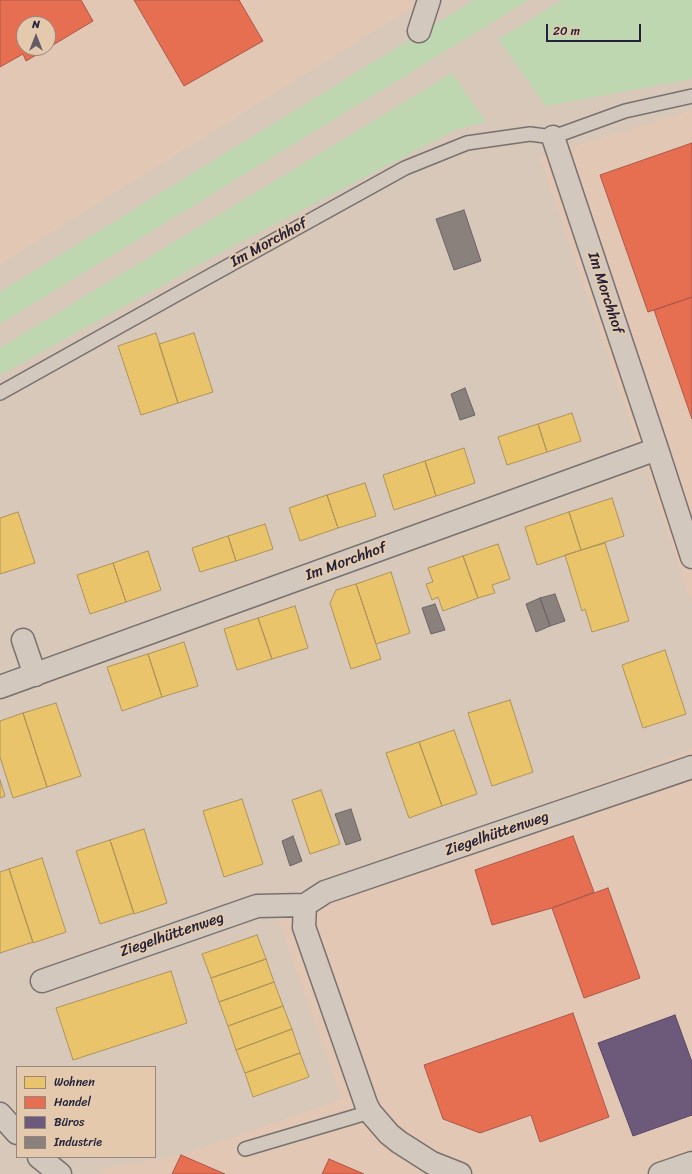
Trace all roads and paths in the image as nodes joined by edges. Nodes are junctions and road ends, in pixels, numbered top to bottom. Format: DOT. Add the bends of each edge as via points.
graph roads {
  1 [pos="429,0"];
  2 [pos="419,31"];
  3 [pos="692,96"];
  4 [pos="553,137"];
  5 [pos="0,393"];
  6 [pos="657,449"];
  7 [pos="692,557"];
  8 [pos="23,640"];
  9 [pos="35,675"];
  10 [pos="0,687"];
  11 [pos="692,767"];
  12 [pos="305,905"];
  13 [pos="42,981"];
  14 [pos="370,1112"];
  15 [pos="0,1114"];
  16 [pos="16,1132"];
  17 [pos="245,1148"];
  18 [pos="40,1158"];
  19 [pos="692,1163"];
  20 [pos="60,1174"];
  21 [pos="460,1174"];
  22 [pos="660,1174"];
  1 -- 2 [label="street"];
  3 -- 4 [label="lane, Im Morchhof" via="625,111"];
  4 -- 5 [label="lane, Im Morchhof" via="530,134 467,144 405,168"];
  4 -- 6 [label="street, Im Morchhof"];
  6 -- 7 [label="street, Im Morchhof"];
  6 -- 9 [label="street, Im Morchhof"];
  8 -- 9 [label="street"];
  9 -- 10 [label="street, Im Morchhof"];
  11 -- 12 [label="street, Ziegelhüttenweg" via="325,892"];
  12 -- 13 [label="street, Ziegelhüttenweg" via="257,906"];
  12 -- 14 [label="street" via="304,927"];
  14 -- 17 [label="lane"];
  14 -- 21 [label="street" via="399,1142 432,1163"];
  15 -- 16 [label="street"];
  18 -- 20 [label="street"];
  19 -- 22 [label="street"];
}
